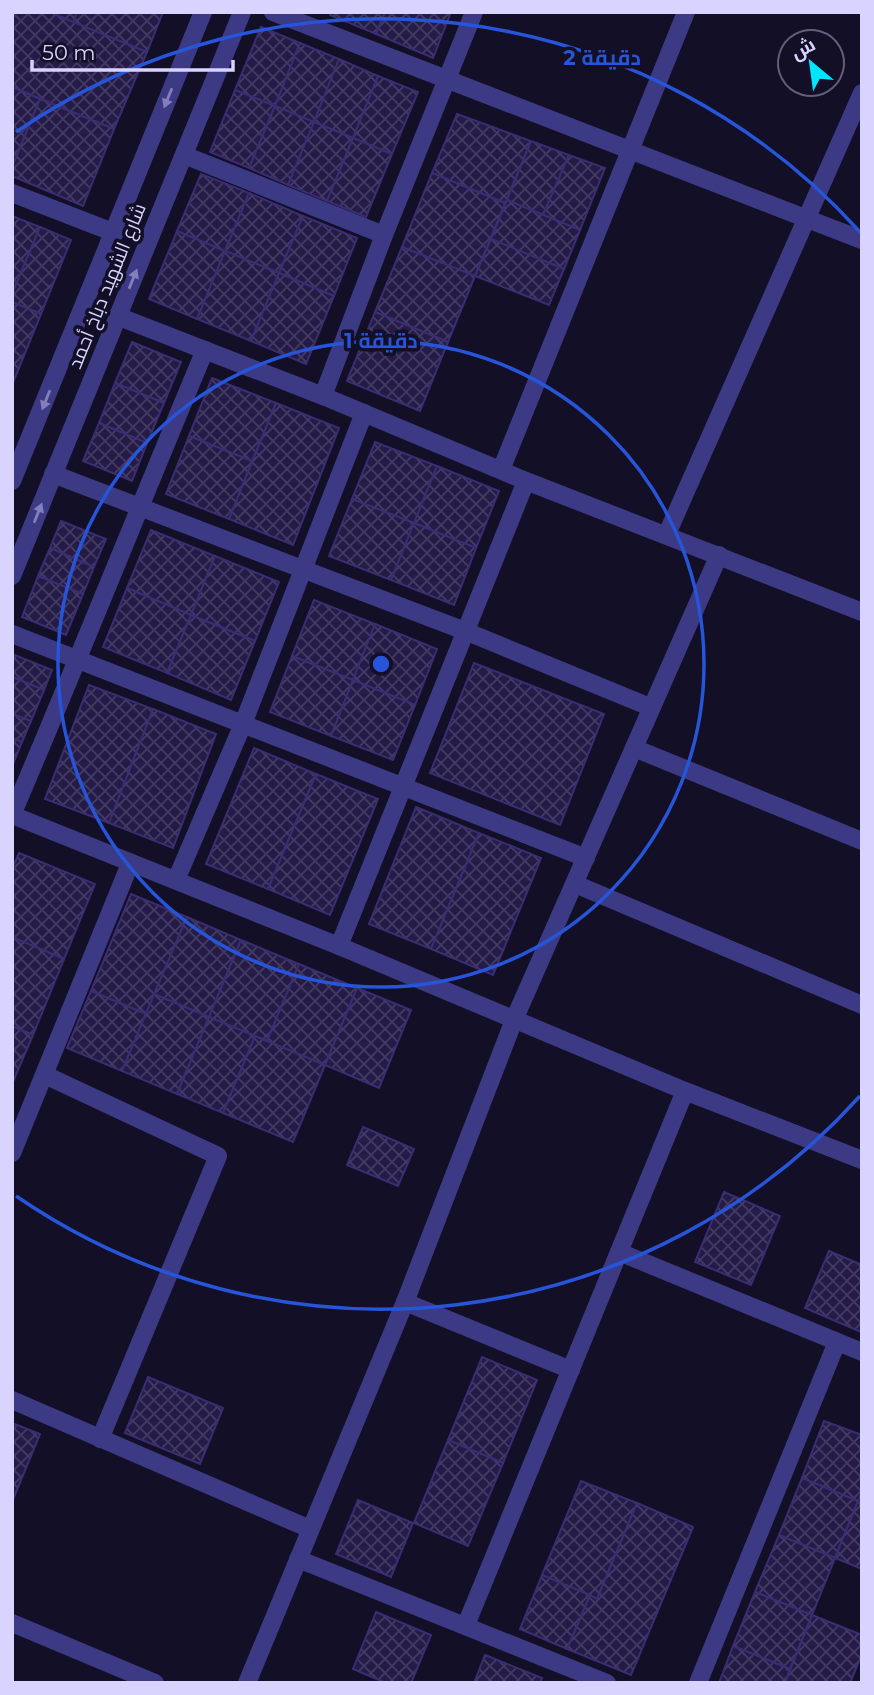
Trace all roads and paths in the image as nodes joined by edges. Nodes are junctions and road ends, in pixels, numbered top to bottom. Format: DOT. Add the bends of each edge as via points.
graph roads {
  1 [pos="203,12"];
  2 [pos="242,12"];
  3 [pos="273,12"];
  4 [pos="474,12"];
  5 [pos="686,12"];
  6 [pos="447,78"];
  7 [pos="862,93"];
  8 [pos="630,152"];
  9 [pos="184,155"];
  10 [pos="12,193"];
  11 [pos="808,218"];
  12 [pos="115,233"];
  13 [pos="384,235"];
  14 [pos="862,240"];
  15 [pos="117,316"];
  16 [pos="205,350"];
  17 [pos="323,396"];
  18 [pos="364,413"];
  19 [pos="501,470"];
  20 [pos="53,474"];
  21 [pos="12,481"];
  22 [pos="526,481"];
  23 [pos="139,506"];
  24 [pos="667,534"];
  25 [pos="719,555"];
  26 [pos="305,569"];
  27 [pos="12,576"];
  28 [pos="862,612"];
  29 [pos="465,631"];
  30 [pos="12,634"];
  31 [pos="79,660"];
  32 [pos="650,707"];
  33 [pos="243,724"];
  34 [pos="634,748"];
  35 [pos="402,786"];
  36 [pos="12,815"];
  37 [pos="862,841"];
  38 [pos="586,858"];
  39 [pos="130,864"];
  40 [pos="176,880"];
  41 [pos="575,884"];
  42 [pos="339,946"];
  43 [pos="862,1005"];
  44 [pos="514,1020"];
  45 [pos="45,1075"];
  46 [pos="685,1091"];
  47 [pos="12,1153"];
  48 [pos="862,1160"];
  49 [pos="619,1252"];
  50 [pos="405,1301"];
  51 [pos="837,1342"];
  52 [pos="862,1352"];
  53 [pos="571,1370"];
  54 [pos="12,1400"];
  55 [pos="100,1439"];
  56 [pos="310,1529"];
  57 [pos="298,1559"];
  58 [pos="12,1623"];
  59 [pos="466,1625"];
  60 [pos="570,1676"];
  61 [pos="155,1683"];
  62 [pos="247,1683"];
  63 [pos="607,1683"];
  64 [pos="698,1683"];
  1 -- 12 [label="street, شارع الشهيد دباخ أحمد, one-way"];
  2 -- 9 [label="street, شارع الشهيد دباخ أحمد"];
  3 -- 6 [label="street"];
  4 -- 6 [label="street"];
  5 -- 8 [label="street"];
  6 -- 8 [label="street"];
  6 -- 13 [label="street"];
  7 -- 11 [label="street"];
  8 -- 11 [label="street"];
  8 -- 19 [label="street"];
  9 -- 13 [label="street"];
  15 -- 9 [label="street, شارع الشهيد دباخ أحمد, one-way"];
  10 -- 12 [label="street"];
  11 -- 14 [label="street"];
  11 -- 24 [label="street"];
  12 -- 21 [label="street, شارع الشهيد دباخ أحمد, one-way"];
  13 -- 17 [label="street"];
  15 -- 16 [label="street"];
  15 -- 20 [label="street, شارع الشهيد دباخ أحمد"];
  16 -- 17 [label="street"];
  16 -- 23 [label="street"];
  17 -- 18 [label="street"];
  18 -- 19 [label="street"];
  18 -- 26 [label="street"];
  19 -- 22 [label="street"];
  20 -- 23 [label="street"];
  27 -- 20 [label="street, شارع الشهيد دباخ أحمد, one-way"];
  22 -- 24 [label="street"];
  22 -- 29 [label="street"];
  23 -- 26 [label="street"];
  23 -- 31 [label="street"];
  24 -- 25 [label="street"];
  25 -- 28 [label="street"];
  25 -- 32 [label="street"];
  26 -- 29 [label="street"];
  26 -- 33 [label="street"];
  29 -- 32 [label="street"];
  29 -- 35 [label="street"];
  30 -- 31 [label="street"];
  31 -- 33 [label="street"];
  31 -- 36 [label="street"];
  32 -- 34 [label="street"];
  33 -- 35 [label="street"];
  33 -- 40 [label="street"];
  34 -- 37 [label="street"];
  34 -- 38 [label="street"];
  35 -- 38 [label="street"];
  35 -- 42 [label="street"];
  36 -- 39 [label="street"];
  38 -- 41 [label="street"];
  39 -- 40 [label="street"];
  39 -- 45 [label="street"];
  40 -- 42 [label="street"];
  41 -- 43 [label="street"];
  41 -- 44 [label="street"];
  42 -- 44 [label="street"];
  44 -- 46 [label="street"];
  44 -- 50 [label="street"];
  45 -- 47 [label="street"];
  45 -- 55 [label="street" via="218,1156"];
  46 -- 48 [label="street"];
  46 -- 49 [label="street"];
  49 -- 51 [label="street"];
  49 -- 53 [label="street"];
  50 -- 53 [label="street"];
  50 -- 56 [label="street"];
  51 -- 52 [label="street"];
  51 -- 64 [label="street"];
  53 -- 59 [label="street"];
  54 -- 55 [label="street"];
  55 -- 56 [label="street"];
  56 -- 57 [label="street"];
  57 -- 59 [label="street"];
  57 -- 62 [label="street"];
  58 -- 61 [label="street"];
  59 -- 60 [label="street"];
  60 -- 63 [label="street"];
}
